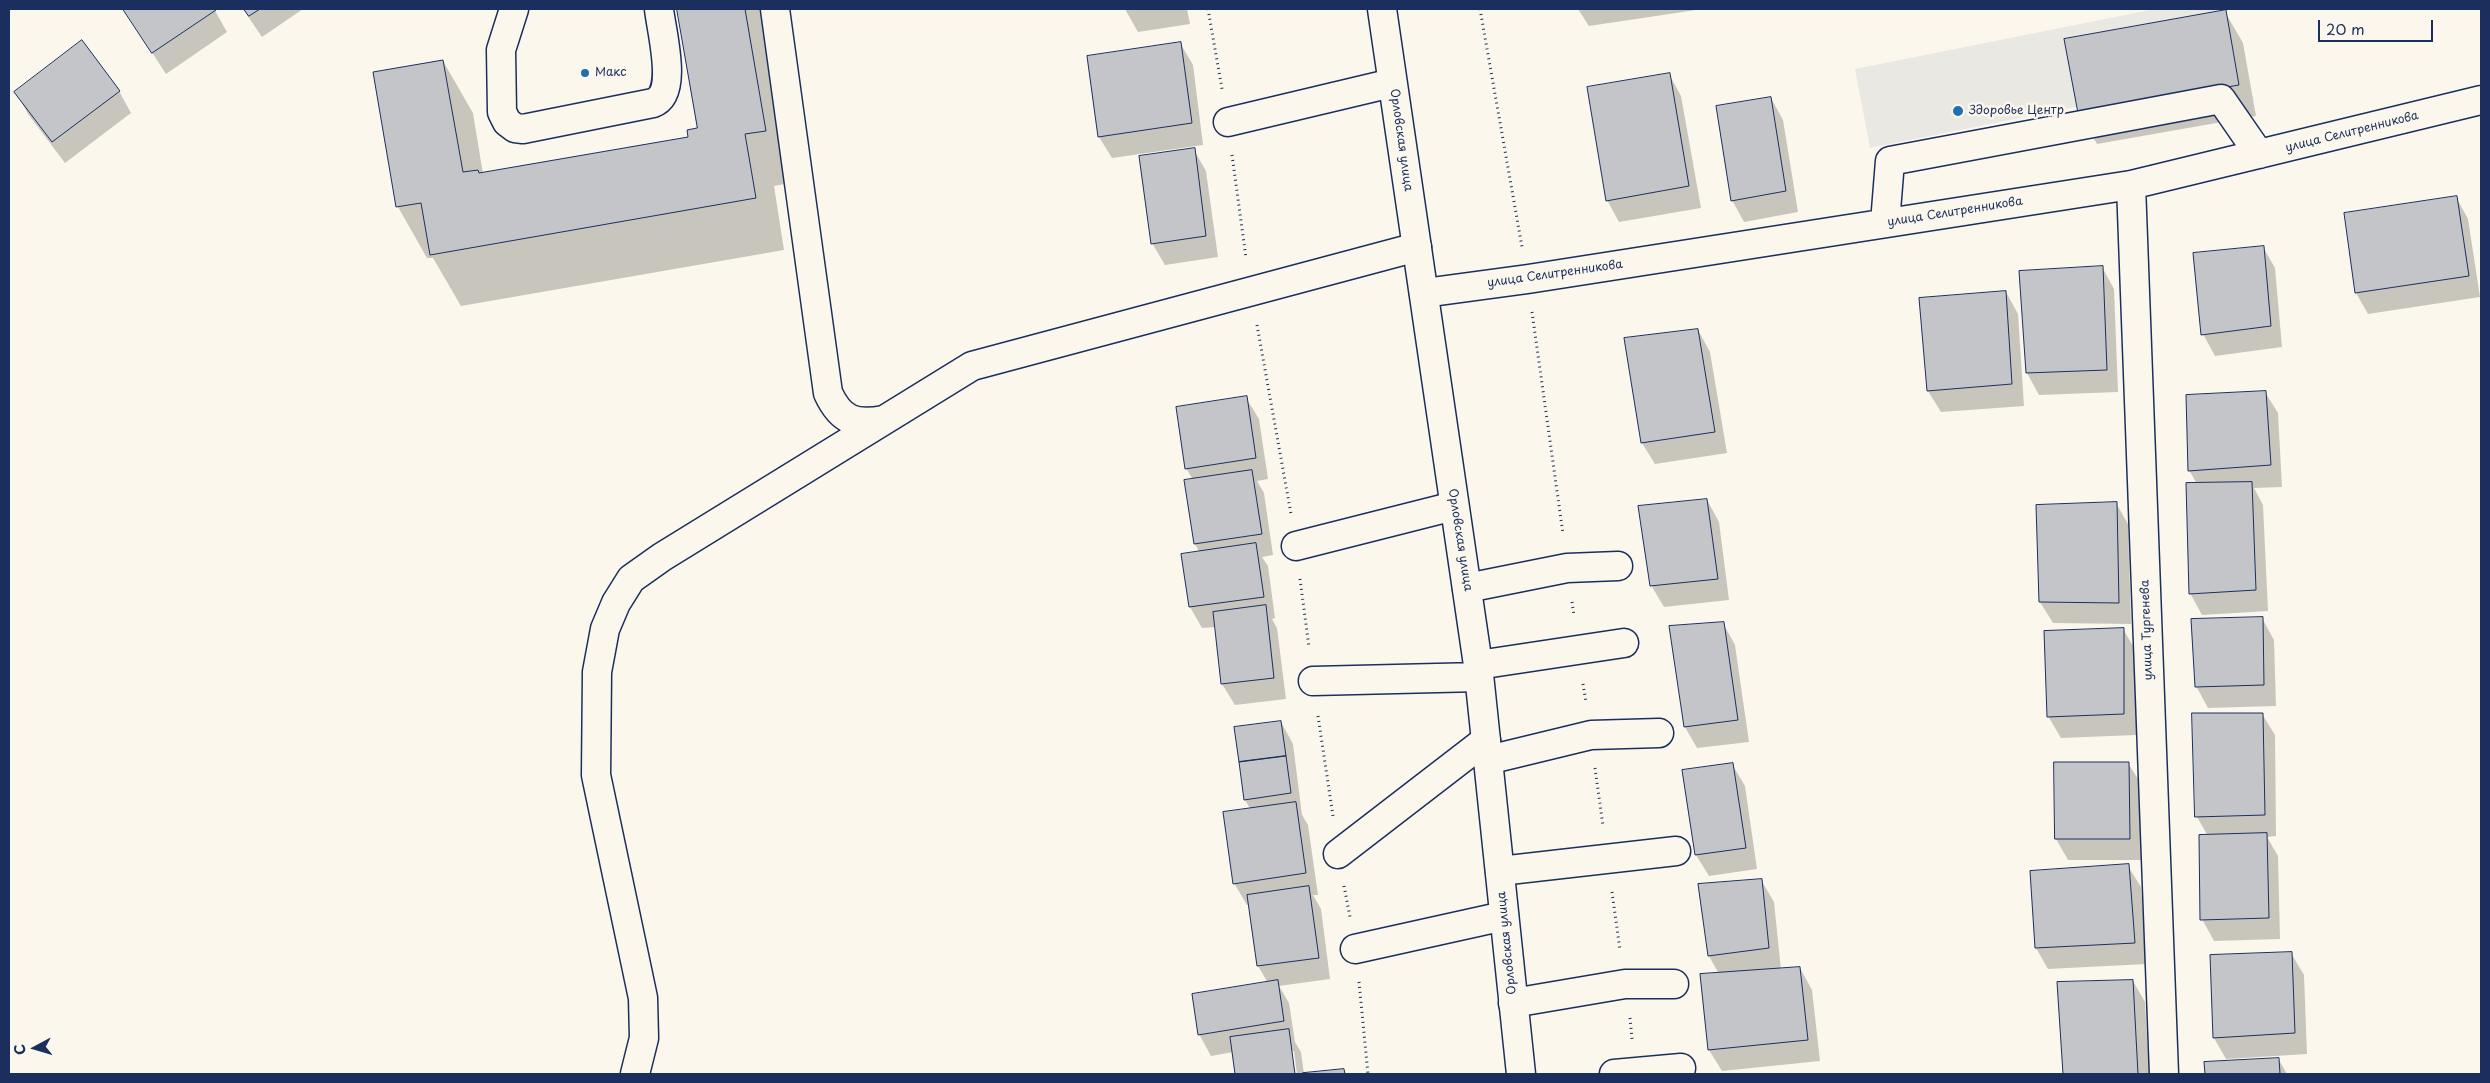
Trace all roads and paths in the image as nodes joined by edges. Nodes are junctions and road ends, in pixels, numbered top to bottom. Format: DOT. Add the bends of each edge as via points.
graph roads {
  1 [pos="514,9"];
  2 [pos="658,9"];
  3 [pos="775,9"];
  4 [pos="1382,9"];
  5 [pos="1392,82"];
  6 [pos="2481,100"];
  7 [pos="1228,122"];
  8 [pos="2259,154"];
  9 [pos="2131,185"];
  10 [pos="1885,223"];
  11 [pos="1417,246"];
  12 [pos="1424,293"];
  13 [pos="884,420"];
  14 [pos="1454,506"];
  15 [pos="1296,546"];
  16 [pos="1618,566"];
  17 [pos="1467,588"];
  18 [pos="1624,643"];
  19 [pos="1479,671"];
  20 [pos="1313,681"];
  21 [pos="1659,733"];
  22 [pos="1487,750"];
  23 [pos="1676,851"];
  24 [pos="1338,854"];
  25 [pos="1500,871"];
  26 [pos="1504,916"];
  27 [pos="1355,949"];
  28 [pos="1674,984"];
  29 [pos="1513,1003"];
  30 [pos="1681,1068"];
  31 [pos="635,1074"];
  32 [pos="1520,1074"];
  33 [pos="1614,1074"];
  34 [pos="2164,1074"];
  1 -- 2 [label="street" via="501,50 502,112 507,122 523,129 653,103 661,98 668,79"];
  3 -- 13 [label="street" via="828,393 834,406 850,420 866,423"];
  4 -- 5 [label="street, Орловская улица"];
  5 -- 7 [label="street"];
  5 -- 11 [label="street, Орловская улица"];
  6 -- 8 [label="street, улица Селитренникова"];
  8 -- 9 [label="street, улица Селитренникова"];
  8 -- 10 [label="street" via="2221,99 1890,161"];
  9 -- 10 [label="street, улица Селитренникова"];
  9 -- 34 [label="street, улица Тургенева"];
  10 -- 12 [label="street, улица Селитренникова"];
  11 -- 12 [label="street, Орловская улица"];
  11 -- 13 [label="street" via="972,366"];
  12 -- 14 [label="street, Орловская улица"];
  13 -- 31 [label="street" via="631,579 605,629 597,672 596,775 642,998 644,1038"];
  14 -- 15 [label="street"];
  14 -- 17 [label="street, Орловская улица"];
  16 -- 17 [label="street" via="1567,568"];
  17 -- 19 [label="street, Орловская улица"];
  18 -- 19 [label="street"];
  19 -- 20 [label="street"];
  19 -- 22 [label="street, Орловская улица"];
  21 -- 22 [label="street" via="1590,735"];
  22 -- 24 [label="street"];
  22 -- 25 [label="street, Орловская улица"];
  23 -- 25 [label="street"];
  25 -- 26 [label="street, Орловская улица"];
  26 -- 27 [label="street"];
  26 -- 29 [label="street, Орловская улица"];
  28 -- 29 [label="street" via="1625,984"];
  29 -- 32 [label="street, Орловская улица"];
  30 -- 33 [label="street"];
}
